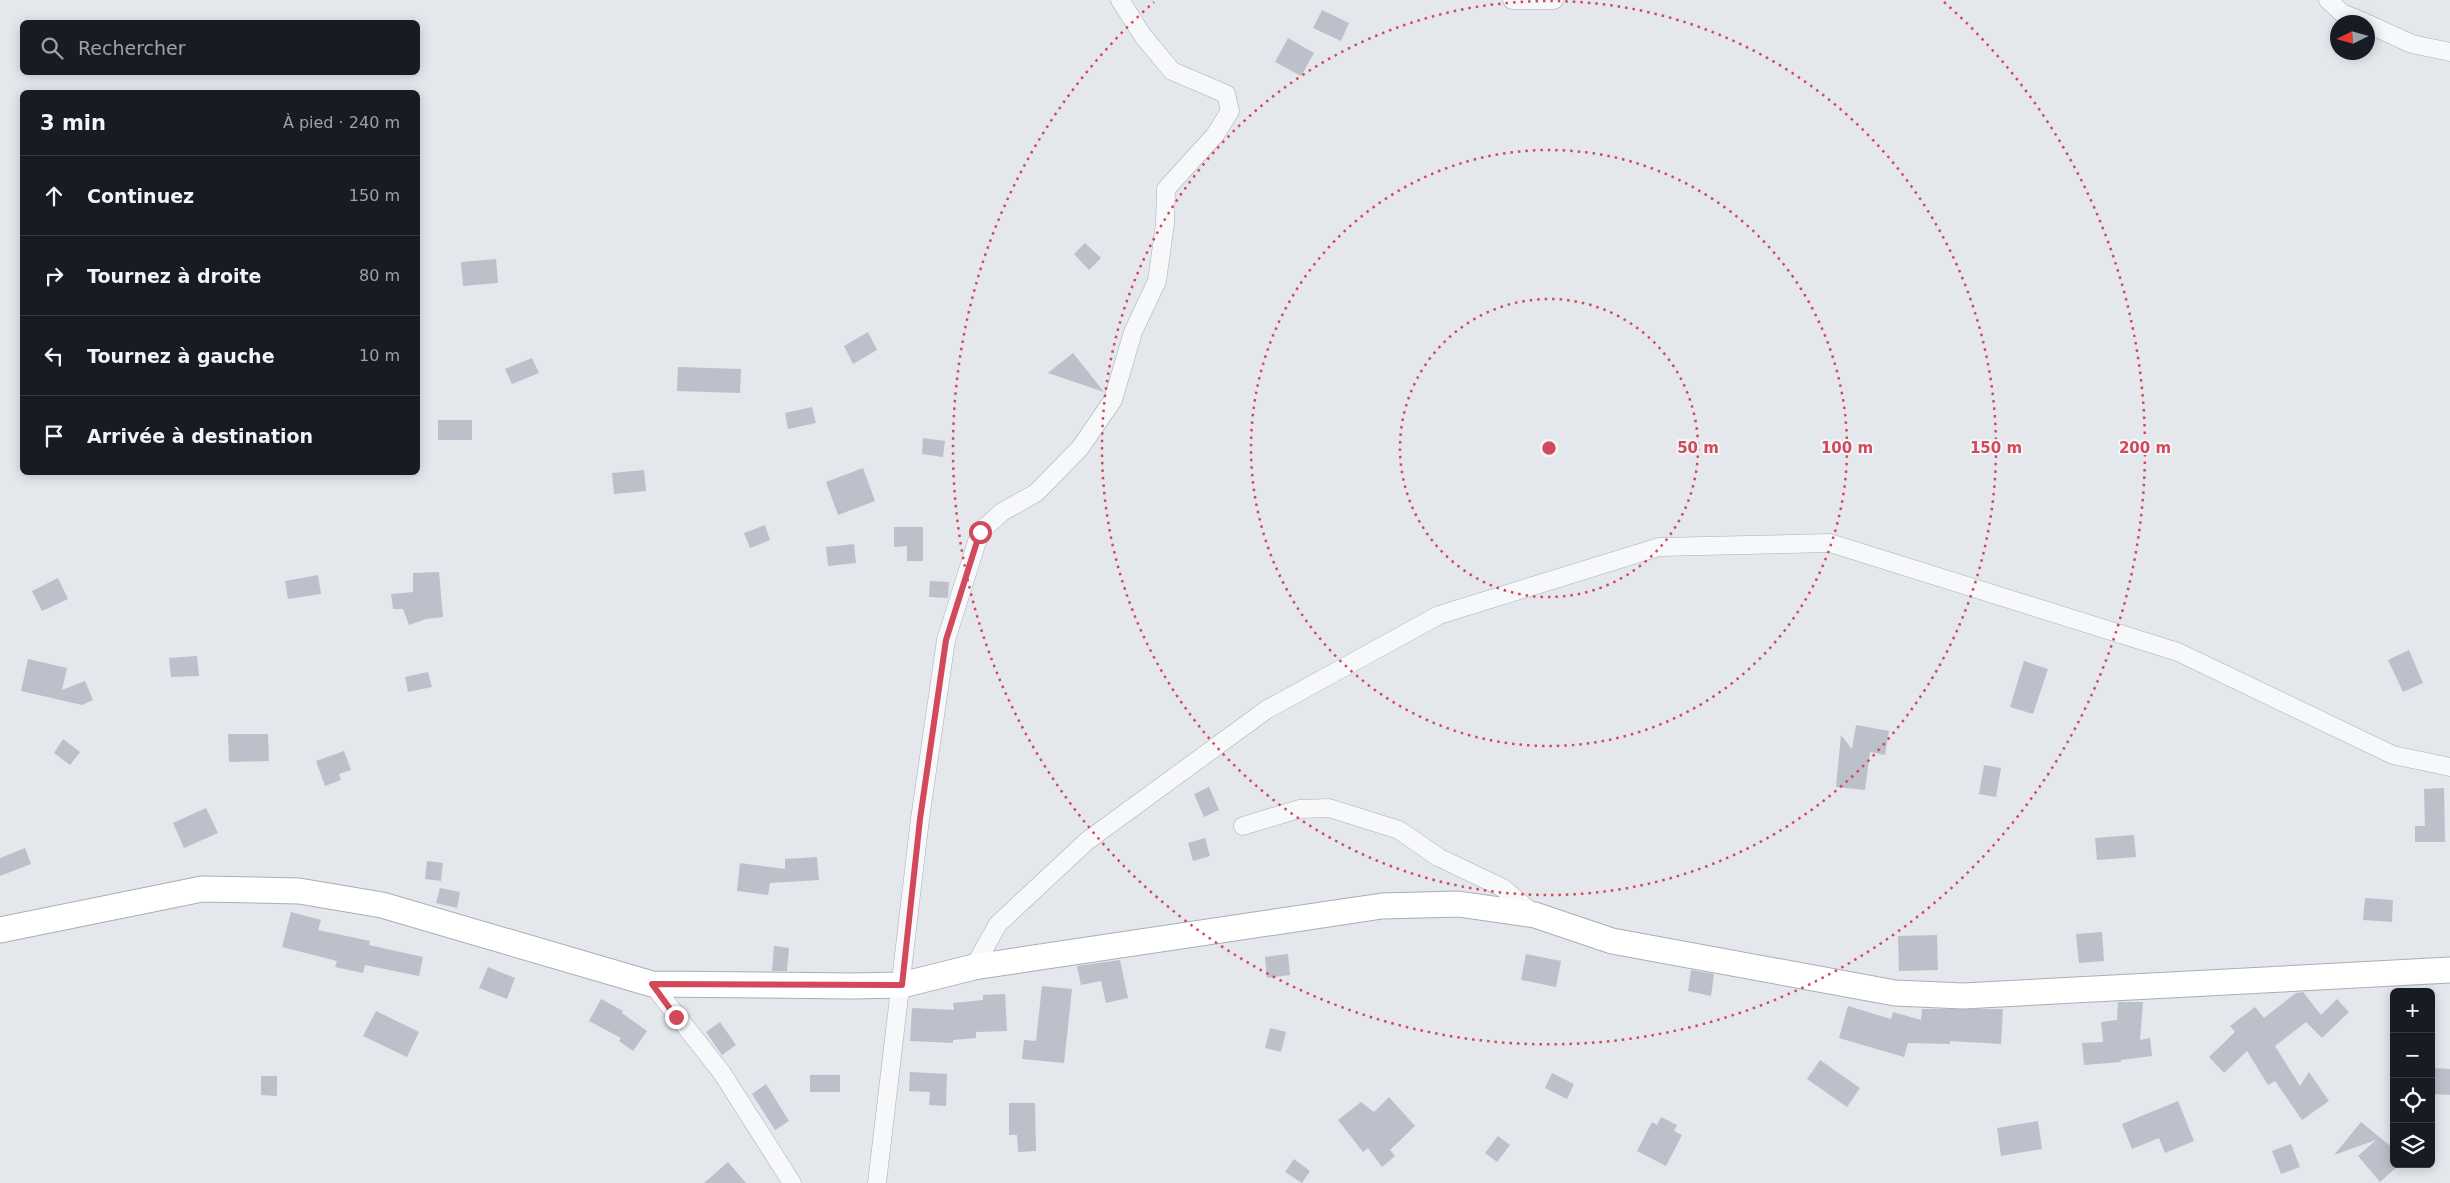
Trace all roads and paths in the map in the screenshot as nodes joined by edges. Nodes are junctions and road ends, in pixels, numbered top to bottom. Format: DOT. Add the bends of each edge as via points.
graph roads {
  1 [pos="1120,0"];
  2 [pos="1512,0"];
  3 [pos="1554,0"];
  4 [pos="2328,0"];
  5 [pos="2347,15"];
  6 [pos="2375,27"];
  7 [pos="2450,52"];
  8 [pos="2450,767"];
  9 [pos="1243,826"];
  10 [pos="1535,915"];
  11 [pos="0,930"];
  12 [pos="974,967"];
  13 [pos="2450,970"];
  14 [pos="652,984"];
  15 [pos="902,985"];
  16 [pos="792,1183"];
  17 [pos="877,1183"];
  1 -- 15 [label="street" via="1172,72 1226,94 1230,110 1215,135 1166,189 1157,281 1133,332 1113,400 1080,448 1036,493 1002,512 980,532 946,640 920,819"];
  2 -- 3 [label="street"];
  4 -- 5 [label="street"];
  6 -- 7 [label="street" via="2412,44"];
  8 -- 12 [label="street" via="2393,756 2178,652 1830,543 1659,548 1439,615 1266,710 1087,841 998,924"];
  9 -- 10 [label="street" via="1299,809 1329,808 1399,830 1438,857 1503,888"];
  10 -- 12 [label="street" via="1458,904 1382,906"];
  10 -- 13 [label="street" via="1612,941 1895,993 1963,996"];
  11 -- 14 [label="street" via="202,889 299,892 382,906"];
  12 -- 15 [label="street"];
  14 -- 15 [label="street"];
  14 -- 16 [label="street" via="722,1073"];
  15 -- 17 [label="street"];
}
